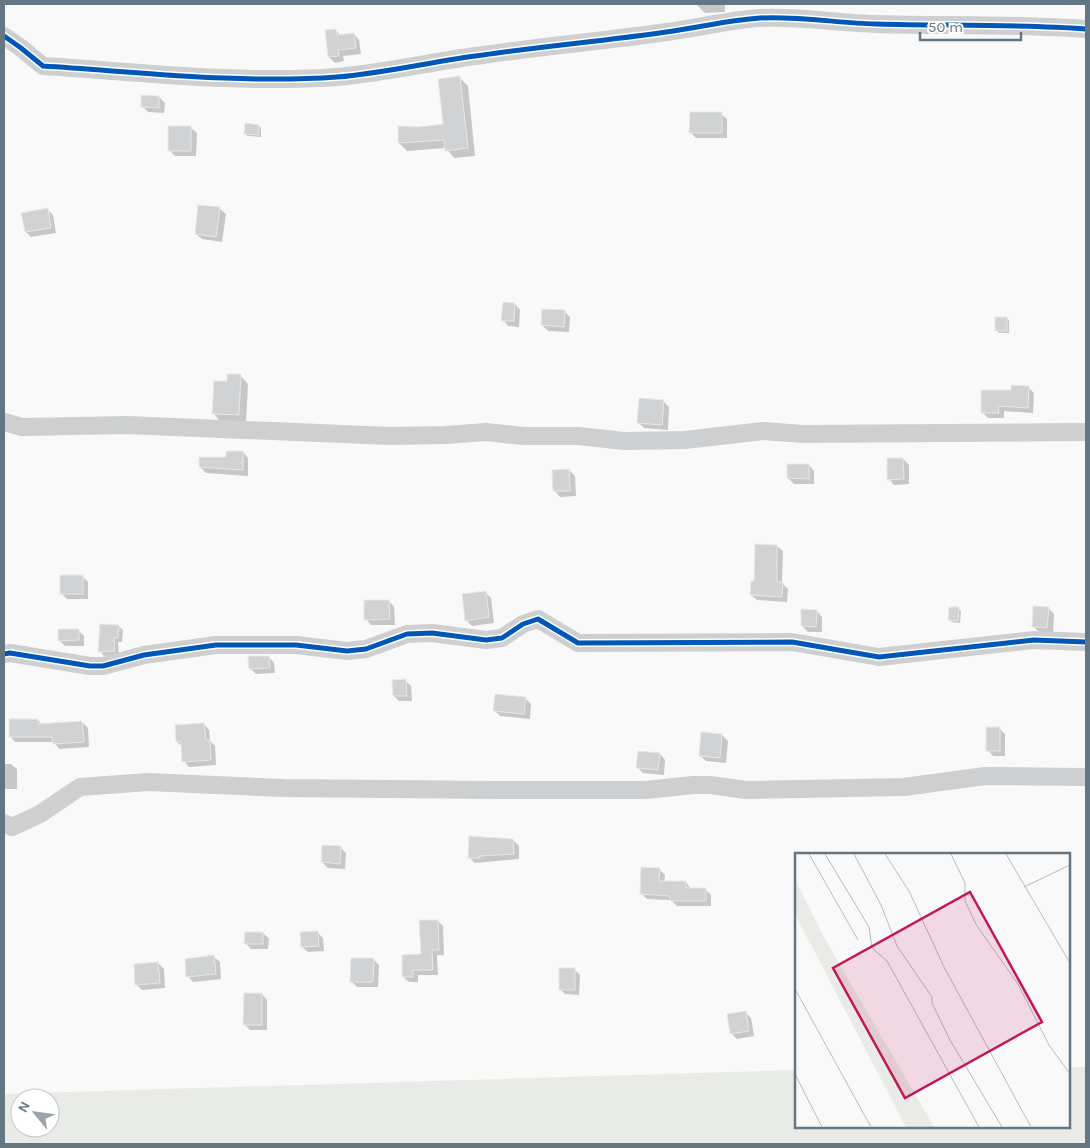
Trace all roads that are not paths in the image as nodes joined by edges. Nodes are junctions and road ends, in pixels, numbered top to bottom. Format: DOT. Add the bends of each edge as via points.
graph roads {
  1 [pos="1086,29"];
  2 [pos="4,36"];
  3 [pos="4,422"];
  4 [pos="1086,432"];
  5 [pos="1086,642"];
  6 [pos="4,654"];
  7 [pos="1086,777"];
  8 [pos="4,822"];
  1 -- 2 [label="street" via="761,18 338,77 246,79 43,66"];
  3 -- 4 [label="street" via="22,427 126,425 390,436 486,432 624,441 685,440 763,431 803,434"];
  5 -- 6 [label="street" via="1034,640 880,657 792,642 578,643 538,619 523,624 502,638 486,640 432,633 406,634 366,649 216,645 144,655 103,666"];
  7 -- 8 [label="street" via="984,776 904,788 746,790 693,785 646,790 493,790 283,788 148,782 80,787 40,814 12,827"];
}
